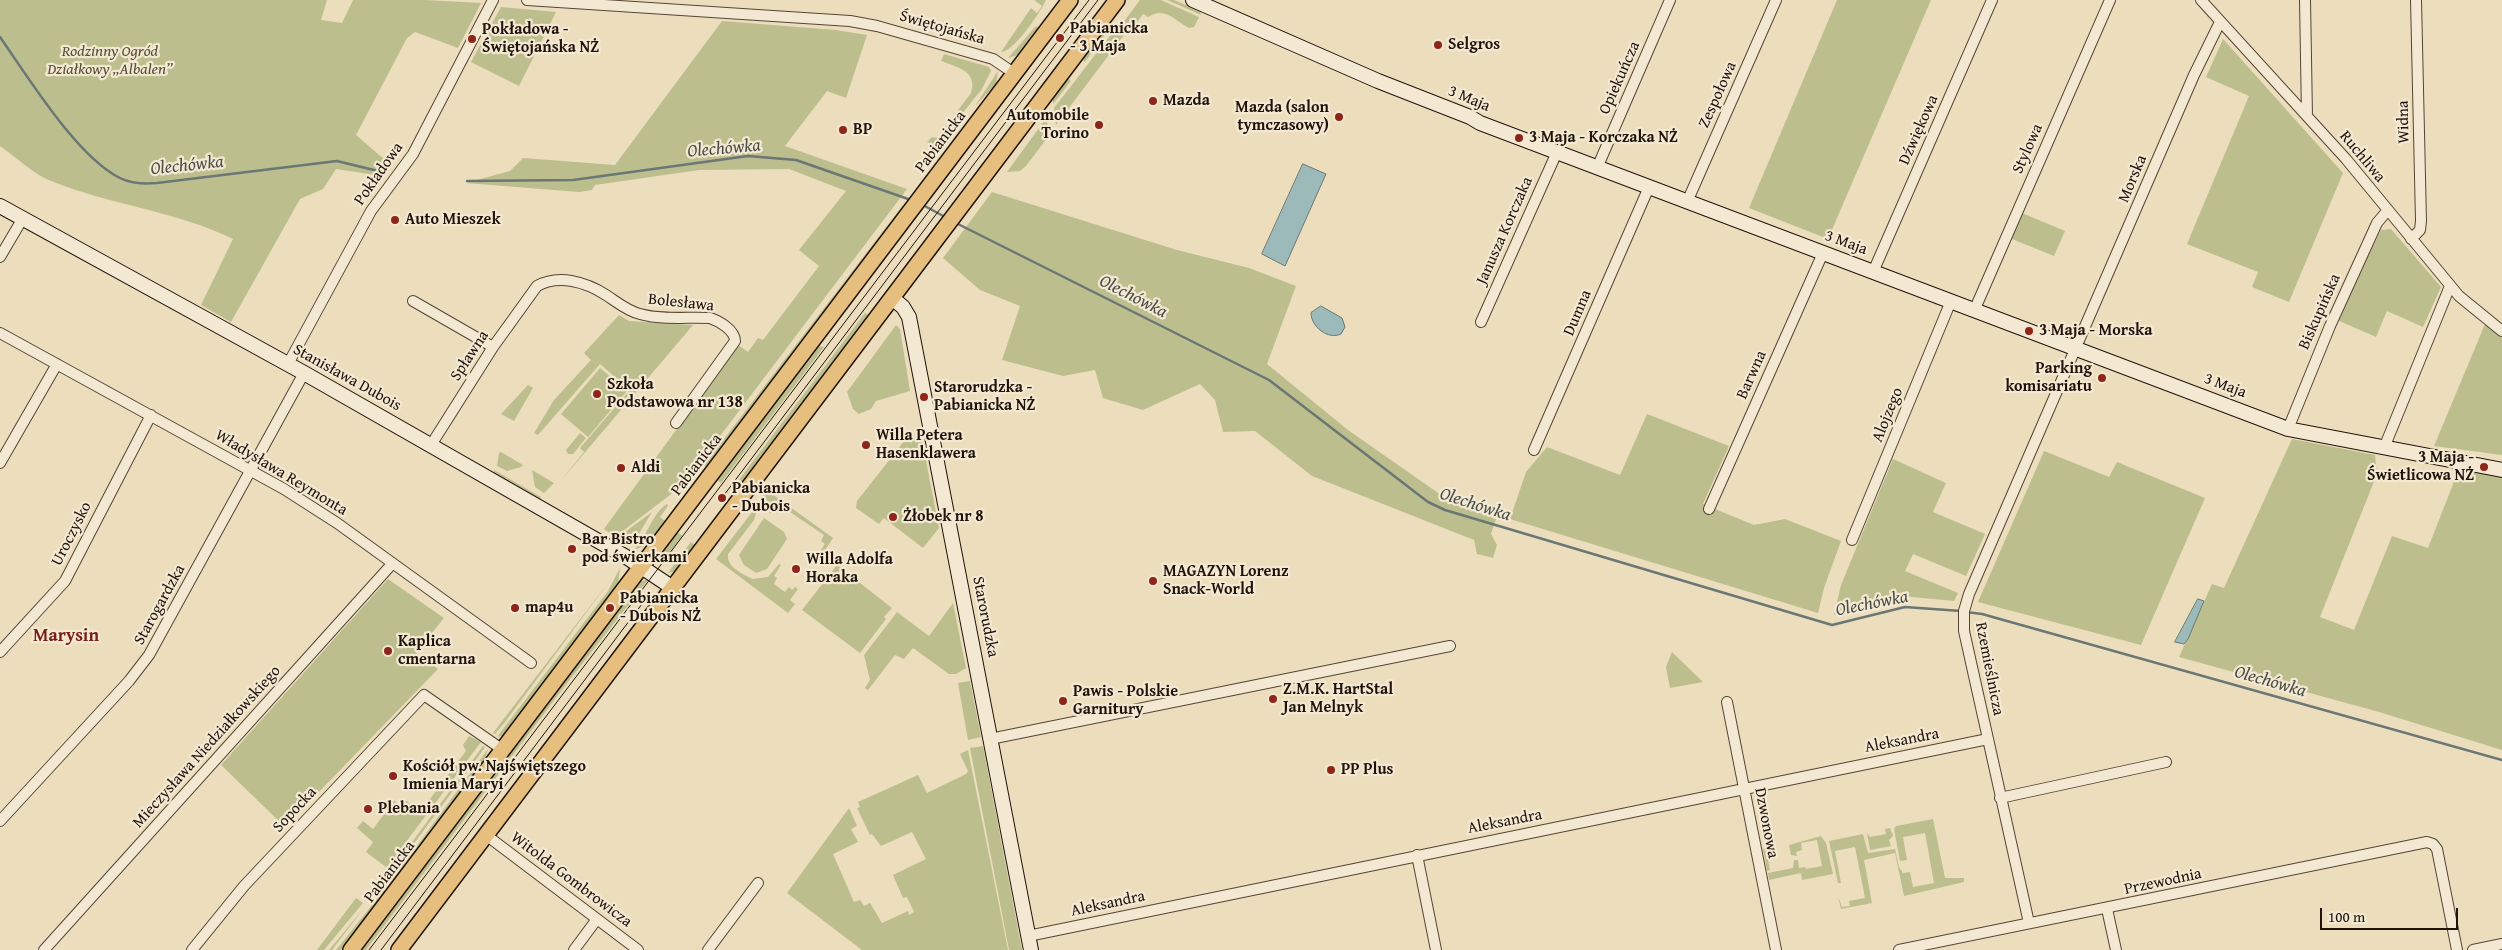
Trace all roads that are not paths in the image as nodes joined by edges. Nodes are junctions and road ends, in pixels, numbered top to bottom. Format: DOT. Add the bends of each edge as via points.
graph roads {
  1 [pos="493,0"];
  2 [pos="527,0"];
  3 [pos="1070,0"];
  4 [pos="1117,0"];
  5 [pos="1193,0"];
  6 [pos="1670,0"];
  7 [pos="1776,0"];
  8 [pos="1992,0"];
  9 [pos="2110,0"];
  10 [pos="2201,0"];
  11 [pos="2305,0"];
  12 [pos="2416,0"];
  13 [pos="621,3"];
  14 [pos="2220,22"];
  15 [pos="1014,74"];
  16 [pos="2307,116"];
  17 [pos="1557,152"];
  18 [pos="1597,168"];
  19 [pos="1649,187"];
  20 [pos="1687,202"];
  21 [pos="0,206"];
  22 [pos="2387,211"];
  23 [pos="23,218"];
  24 [pos="2411,239"];
  25 [pos="1823,253"];
  26 [pos="0,257"];
  27 [pos="1873,272"];
  28 [pos="536,286"];
  29 [pos="2450,286"];
  30 [pos="892,298"];
  31 [pos="413,301"];
  32 [pos="1950,301"];
  33 [pos="1974,310"];
  34 [pos="1481,322"];
  35 [pos="2502,331"];
  36 [pos="0,332"];
  37 [pos="493,347"];
  38 [pos="2076,349"];
  39 [pos="57,364"];
  40 [pos="288,364"];
  41 [pos="304,372"];
  42 [pos="151,415"];
  43 [pos="676,423"];
  44 [pos="2288,429"];
  45 [pos="431,445"];
  46 [pos="2384,448"];
  47 [pos="1534,450"];
  48 [pos="0,463"];
  49 [pos="250,470"];
  50 [pos="2502,470"];
  51 [pos="1709,509"];
  52 [pos="1852,540"];
  53 [pos="392,564"];
  54 [pos="642,566"];
  55 [pos="673,588"];
  56 [pos="1450,646"];
  57 [pos="0,652"];
  58 [pos="531,663"];
  59 [pos="1727,702"];
  60 [pos="990,739"];
  61 [pos="1988,740"];
  62 [pos="503,750"];
  63 [pos="2166,762"];
  64 [pos="1744,788"];
  65 [pos="2000,798"];
  66 [pos="0,821"];
  67 [pos="486,835"];
  68 [pos="1416,855"];
  69 [pos="758,883"];
  70 [pos="2107,909"];
  71 [pos="597,919"];
  72 [pos="2029,924"];
  73 [pos="1028,936"];
  74 [pos="2502,944"];
  75 [pos="44,950"];
  76 [pos="192,950"];
  77 [pos="352,950"];
  78 [pos="399,950"];
  79 [pos="574,950"];
  80 [pos="638,950"];
  81 [pos="708,950"];
  82 [pos="1031,950"];
  83 [pos="1436,950"];
  84 [pos="1776,950"];
  85 [pos="1899,950"];
  86 [pos="2116,950"];
  87 [pos="2457,950"];
  88 [pos="2473,950"];
  1 -- 40 [label="street, Pokładowa" via="413,154 371,211"];
  2 -- 13 [label="street, Świętojańska"];
  3 -- 15 [label="main road, Pabianicka"];
  4 -- 30 [label="main road"];
  5 -- 17 [label="street, 3 Maja" via="1378,81"];
  6 -- 18 [label="street, Opiekuńcza"];
  7 -- 20 [label="street, Zespołowa"];
  8 -- 27 [label="street, Dźwiękowa"];
  9 -- 33 [label="street, Stylowa"];
  10 -- 14 [label="street, Ruchliwa"];
  11 -- 16 [label="street"];
  12 -- 24 [label="street, Widna" via="2421,221 2420,230"];
  13 -- 15 [label="street, Świętojańska" via="862,22 993,59"];
  14 -- 16 [label="street, Ruchliwa"];
  14 -- 38 [label="street, Morska"];
  15 -- 54 [label="main road, Pabianicka"];
  16 -- 22 [label="street, Ruchliwa"];
  17 -- 18 [label="street, 3 Maja"];
  17 -- 34 [label="street, Janusza Korczaka"];
  18 -- 19 [label="street, 3 Maja"];
  19 -- 20 [label="street, 3 Maja"];
  19 -- 47 [label="street, Dumna"];
  20 -- 25 [label="street, 3 Maja"];
  21 -- 23 [label="street, Stanisława Dubois"];
  22 -- 24 [label="street, Ruchliwa"];
  22 -- 44 [label="street, Biskupińska" via="2377,223 2330,326"];
  23 -- 26 [label="street"];
  23 -- 40 [label="street, Stanisława Dubois"];
  24 -- 29 [label="street, Ruchliwa"];
  25 -- 27 [label="street, 3 Maja"];
  25 -- 51 [label="street, Barwna"];
  27 -- 32 [label="street, 3 Maja"];
  28 -- 37 [label="street, Spławna"];
  28 -- 43 [label="street, Bolesława" via="545,281 571,280 594,287 631,312 710,318 717,320 736,337"];
  29 -- 35 [label="street, Ruchliwa"];
  29 -- 46 [label="street"];
  30 -- 55 [label="main road"];
  30 -- 60 [label="street, Starorudzka" via="909,317"];
  31 -- 37 [label="street"];
  32 -- 33 [label="street, 3 Maja"];
  32 -- 52 [label="street, Alojzego"];
  33 -- 38 [label="street, 3 Maja"];
  36 -- 39 [label="street, Władysława Reymonta"];
  37 -- 45 [label="street, Spławna"];
  38 -- 44 [label="street, 3 Maja"];
  38 -- 61 [label="street, Rzemieślnicza" via="1966,603 1963,620"];
  39 -- 42 [label="street, Władysława Reymonta"];
  39 -- 48 [label="street"];
  40 -- 41 [label="street, Stanisława Dubois"];
  41 -- 45 [label="street, Stanisława Dubois"];
  41 -- 49 [label="street, Starogardzka"];
  42 -- 49 [label="street, Władysława Reymonta"];
  42 -- 57 [label="street, Uroczysko" via="65,581"];
  44 -- 46 [label="street, 3 Maja"];
  45 -- 54 [label="street, Stanisława Dubois"];
  46 -- 50 [label="street, 3 Maja"];
  49 -- 53 [label="street, Władysława Reymonta" via="337,524"];
  49 -- 66 [label="street, Starogardzka" via="140,669"];
  53 -- 58 [label="street, Władysława Reymonta"];
  53 -- 75 [label="street, Mieczysława Niedziałkowskiego"];
  54 -- 55 [label="street, Stanisława Dubois"];
  54 -- 62 [label="main road, Pabianicka"];
  55 -- 67 [label="main road"];
  56 -- 60 [label="street"];
  59 -- 64 [label="street, Dzwonowa"];
  60 -- 73 [label="street, Starorudzka"];
  61 -- 64 [label="street, Aleksandra"];
  61 -- 65 [label="street, Rzemieślnicza"];
  62 -- 76 [label="street, Sopocka" via="424,694 244,886"];
  62 -- 77 [label="main road, Pabianicka"];
  63 -- 65 [label="street"];
  64 -- 68 [label="street, Aleksandra"];
  64 -- 84 [label="street, Dzwonowa"];
  65 -- 72 [label="street, Rzemieślnicza"];
  67 -- 71 [label="street, Witolda Gombrowicza"];
  67 -- 78 [label="main road"];
  68 -- 73 [label="street, Aleksandra"];
  68 -- 83 [label="street"];
  69 -- 81 [label="street"];
  70 -- 72 [label="street, Przewodnia"];
  70 -- 86 [label="street"];
  70 -- 87 [label="street, Przewodnia" via="2426,842 2437,848"];
  71 -- 79 [label="street"];
  71 -- 80 [label="street, Witolda Gombrowicza"];
  72 -- 85 [label="street, Przewodnia"];
  73 -- 82 [label="street, Starorudzka"];
  74 -- 88 [label="street"];
}
